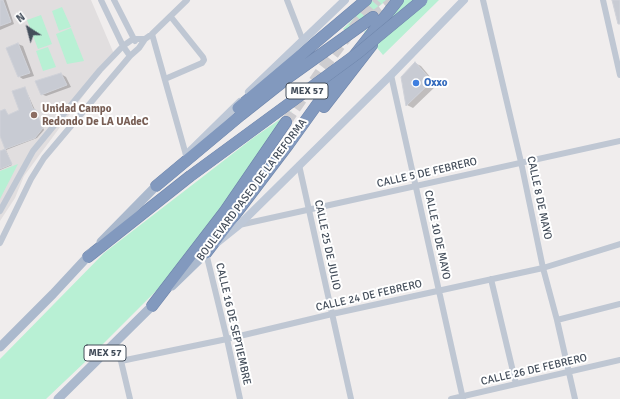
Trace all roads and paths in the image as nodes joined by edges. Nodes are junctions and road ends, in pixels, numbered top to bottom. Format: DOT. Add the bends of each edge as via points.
graph roads {
  1 [pos="101,0"];
  2 [pos="114,0"];
  3 [pos="187,0"];
  4 [pos="287,0"];
  5 [pos="345,0"];
  6 [pos="398,0"];
  7 [pos="406,0"];
  8 [pos="422,0"];
  9 [pos="464,0"];
  10 [pos="483,0"];
  11 [pos="603,0"];
  12 [pos="363,2"];
  13 [pos="170,17"];
  14 [pos="373,17"];
  15 [pos="152,34"];
  16 [pos="134,39"];
  17 [pos="145,39"];
  18 [pos="303,41"];
  19 [pos="123,46"];
  20 [pos="139,48"];
  21 [pos="130,56"];
  22 [pos="391,75"];
  23 [pos="620,75"];
  24 [pos="166,79"];
  25 [pos="286,122"];
  26 [pos="210,131"];
  27 [pos="620,140"];
  28 [pos="288,144"];
  29 [pos="186,155"];
  30 [pos="27,160"];
  31 [pos="521,162"];
  32 [pos="299,165"];
  33 [pos="38,167"];
  34 [pos="156,186"];
  35 [pos="416,186"];
  36 [pos="310,210"];
  37 [pos="0,211"];
  38 [pos="238,226"];
  39 [pos="0,242"];
  40 [pos="620,244"];
  41 [pos="206,253"];
  42 [pos="88,257"];
  43 [pos="543,268"];
  44 [pos="491,279"];
  45 [pos="439,290"];
  46 [pos="620,304"];
  47 [pos="152,306"];
  48 [pos="332,314"];
  49 [pos="557,320"];
  50 [pos="227,339"];
  51 [pos="112,346"];
  52 [pos="0,348"];
  53 [pos="620,360"];
  54 [pos="121,361"];
  55 [pos="569,372"];
  56 [pos="516,384"];
  57 [pos="463,398"];
  58 [pos="58,399"];
  59 [pos="130,399"];
  60 [pos="240,399"];
  61 [pos="351,399"];
  62 [pos="451,399"];
  63 [pos="575,399"];
  1 -- 19 [label="street"];
  2 -- 16 [label="street"];
  3 -- 13 [label="street"];
  4 -- 18 [label="street"];
  5 -- 18 [label="main road"];
  6 -- 28 [label="highway, BOULEVARD PASEO DE LA REFORMA / MEX 57, bridge"];
  7 -- 28 [label="highway, bridge" via="322,110 305,130"];
  8 -- 42 [label="highway, BOULEVARD PASEO DE LA REFORMA / MEX 57, bridge" via="358,53 189,177"];
  9 -- 22 [label="main road"];
  10 -- 31 [label="street, CALLE 8 DE MAYO"];
  11 -- 23 [label="street"];
  12 -- 26 [label="highway"];
  13 -- 15 [label="street"];
  13 -- 24 [label="street" via="204,60"];
  14 -- 34 [label="highway" via="289,77"];
  15 -- 17 [label="street"];
  15 -- 24 [label="street"];
  16 -- 17 [label="street"];
  16 -- 19 [label="street"];
  16 -- 20 [label="street"];
  17 -- 20 [label="street"];
  18 -- 26 [label="main road"];
  19 -- 21 [label="street"];
  19 -- 30 [label="street" via="100,70"];
  20 -- 21 [label="street"];
  21 -- 33 [label="street"];
  22 -- 32 [label="main road"];
  22 -- 35 [label="street, CALLE 10 DE MAYO"];
  24 -- 29 [label="street"];
  25 -- 47 [label="highway" via="225,211"];
  26 -- 29 [label="main road"];
  27 -- 31 [label="street, CALLE 5 DE FEBRERO"];
  28 -- 41 [label="highway, BOULEVARD PASEO DE LA REFORMA / MEX 57"];
  29 -- 34 [label="main road"];
  30 -- 33 [label="street"];
  30 -- 37 [label="street"];
  31 -- 35 [label="street, CALLE 5 DE FEBRERO"];
  31 -- 43 [label="street, CALLE 8 DE MAYO"];
  32 -- 36 [label="street, CALLE 25 DE JULIO"];
  32 -- 38 [label="main road"];
  33 -- 39 [label="street"];
  34 -- 42 [label="main road, BOULEVARD PASEO DE LA REFORMA"];
  35 -- 36 [label="street, CALLE 5 DE FEBRERO"];
  35 -- 45 [label="street, CALLE 10 DE MAYO"];
  36 -- 38 [label="street, CALLE 5 DE FEBRERO"];
  36 -- 48 [label="street, CALLE 25 DE JULIO"];
  38 -- 41 [label="main road"];
  40 -- 43 [label="street, CALLE 24 DE FEBRERO"];
  41 -- 47 [label="main road, BOULEVARD PASEO DE LA REFORMA / MEX 57"];
  41 -- 50 [label="street, CALLE 16 DE SEPTIEMBRE"];
  42 -- 52 [label="main road, BOULEVARD PASEO DE LA REFORMA / MEX 57"];
  43 -- 44 [label="street, CALLE 24 DE FEBRERO"];
  43 -- 49 [label="street, CALLE 8 DE MAYO"];
  44 -- 45 [label="street, CALLE 24 DE FEBRERO"];
  44 -- 56 [label="street"];
  45 -- 48 [label="street, CALLE 24 DE FEBRERO"];
  45 -- 57 [label="street, CALLE 10 DE MAYO"];
  46 -- 49 [label="street"];
  47 -- 51 [label="main road, BOULEVARD PASEO DE LA REFORMA / MEX 57"];
  48 -- 50 [label="street, CALLE 24 DE FEBRERO"];
  48 -- 61 [label="street, CALLE 25 DE JULIO"];
  49 -- 55 [label="street, CALLE 8 DE MAYO"];
  50 -- 54 [label="street, CALLE 24 DE FEBRERO"];
  50 -- 60 [label="street, CALLE 16 DE SEPTIEMBRE"];
  51 -- 54 [label="street"];
  51 -- 58 [label="main road, BOULEVARD PASEO DE LA REFORMA / MEX 57"];
  53 -- 55 [label="street, CALLE 26 DE FEBRERO"];
  54 -- 59 [label="street"];
  55 -- 56 [label="street, CALLE 26 DE FEBRERO"];
  55 -- 63 [label="street, CALLE 8 DE MAYO"];
  56 -- 57 [label="street, CALLE 26 DE FEBRERO"];
  57 -- 62 [label="street, CALLE 26 DE FEBRERO"];
}
